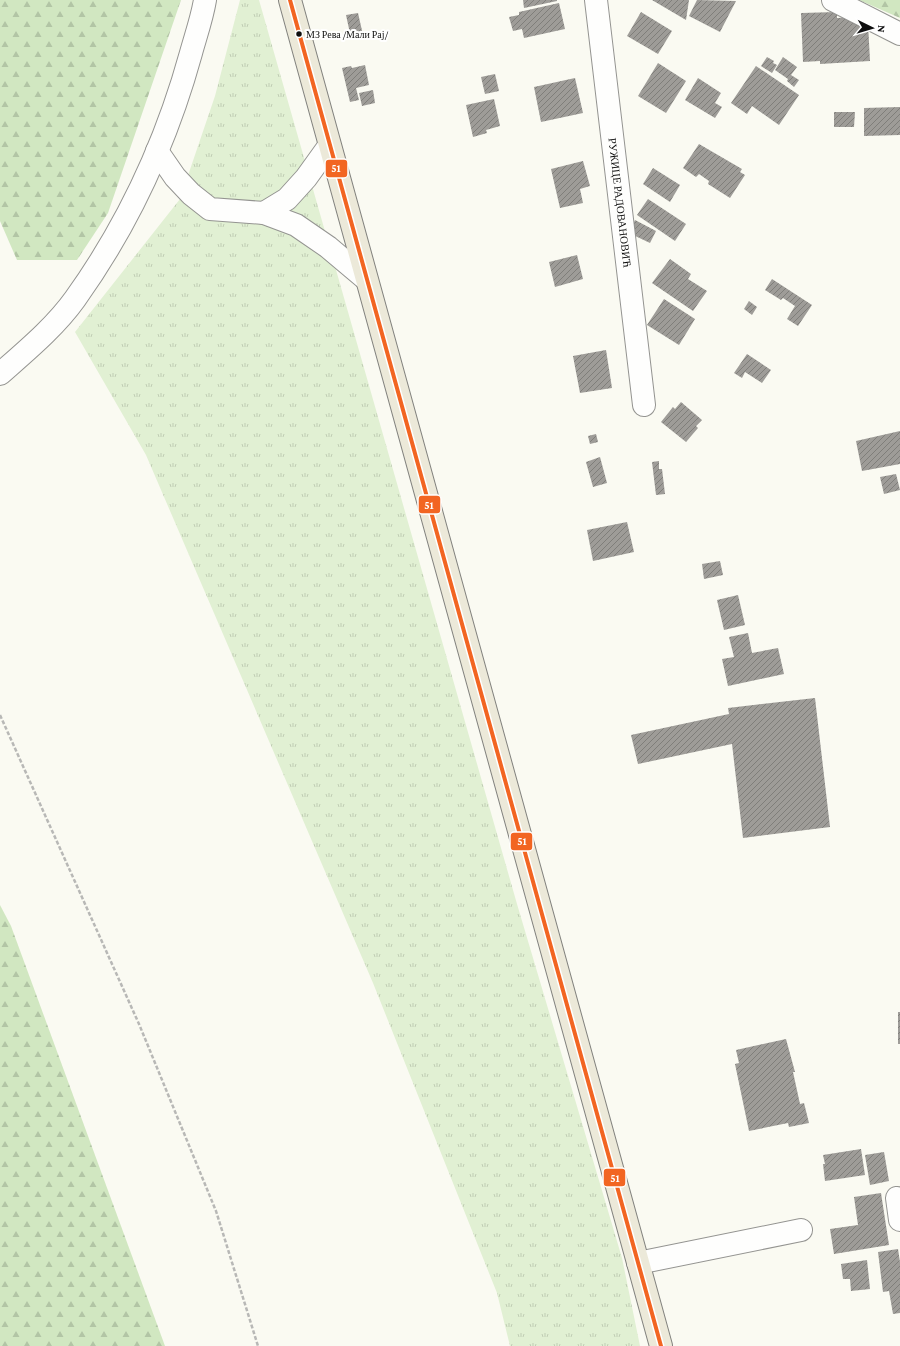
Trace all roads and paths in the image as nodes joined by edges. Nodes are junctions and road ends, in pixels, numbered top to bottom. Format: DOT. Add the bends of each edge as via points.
graph roads {
  1 [pos="205,0"];
  2 [pos="290,0"];
  3 [pos="596,0"];
  4 [pos="833,0"];
  5 [pos="900,34"];
  6 [pos="329,146"];
  7 [pos="157,151"];
  8 [pos="264,213"];
  9 [pos="366,279"];
  10 [pos="0,374"];
  11 [pos="644,405"];
  12 [pos="0,715"];
  13 [pos="897,1198"];
  14 [pos="900,1220"];
  15 [pos="801,1230"];
  16 [pos="638,1263"];
  17 [pos="258,1346"];
  18 [pos="661,1346"];
  1 -- 7 [label="street" via="179,95"];
  2 -- 6 [label="main road"];
  3 -- 11 [label="street, РУЖИЦЕ РАДОВАНОВИЋ"];
  4 -- 5 [label="street"];
  6 -- 8 [label="street" via="287,199"];
  6 -- 9 [label="main road"];
  7 -- 8 [label="street" via="175,177 210,209"];
  7 -- 10 [label="street" via="116,235 74,299 32,345"];
  8 -- 9 [label="street" via="296,225 328,247"];
  9 -- 16 [label="main road"];
  12 -- 17 [label="path" via="139,1024 216,1211"];
  13 -- 14 [label="street"];
  15 -- 16 [label="street"];
  16 -- 18 [label="main road"];
}
